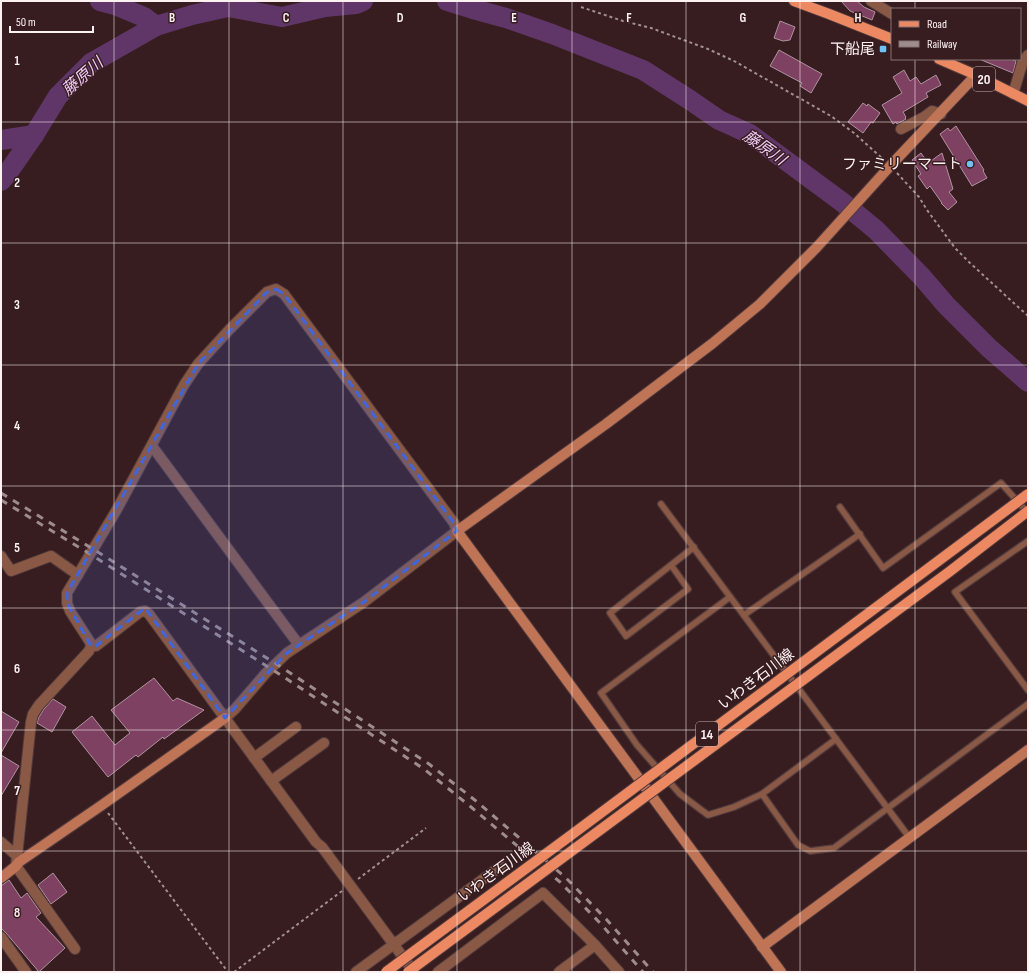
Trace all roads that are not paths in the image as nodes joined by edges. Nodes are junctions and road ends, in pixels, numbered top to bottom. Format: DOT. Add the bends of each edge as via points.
graph roads {
  1 [pos="794,1"];
  2 [pos="871,1"];
  3 [pos="891,13"];
  4 [pos="891,39"];
  5 [pos="1028,55"];
  6 [pos="941,60"];
  7 [pos="976,75"];
  8 [pos="1013,94"];
  9 [pos="1028,101"];
  10 [pos="941,114"];
  11 [pos="901,129"];
  12 [pos="152,446"];
  13 [pos="1028,494"];
  14 [pos="661,504"];
  15 [pos="840,507"];
  16 [pos="1028,512"];
  17 [pos="457,532"];
  18 [pos="860,534"];
  19 [pos="1028,541"];
  20 [pos="694,547"];
  21 [pos="1,556"];
  22 [pos="671,565"];
  23 [pos="78,575"];
  24 [pos="730,597"];
  25 [pos="744,615"];
  26 [pos="298,645"];
  27 [pos="91,646"];
  28 [pos="1028,690"];
  29 [pos="1028,704"];
  30 [pos="224,718"];
  31 [pos="296,727"];
  32 [pos="836,739"];
  33 [pos="324,743"];
  34 [pos="1028,750"];
  35 [pos="254,758"];
  36 [pos="271,781"];
  37 [pos="762,794"];
  38 [pos="887,808"];
  39 [pos="909,838"];
  40 [pos="1,842"];
  41 [pos="17,861"];
  42 [pos="501,866"];
  43 [pos="1,878"];
  44 [pos="1,937"];
  45 [pos="394,945"];
  46 [pos="595,945"];
  47 [pos="762,946"];
  48 [pos="75,949"];
  49 [pos="26,972"];
  50 [pos="356,972"];
  51 [pos="386,972"];
  52 [pos="408,972"];
  53 [pos="414,972"];
  54 [pos="438,972"];
  55 [pos="559,972"];
  56 [pos="619,972"];
  57 [pos="781,972"];
  1 -- 4 [label="main road"];
  2 -- 3 [label="street"];
  5 -- 8 [label="street" via="1023,61"];
  6 -- 7 [label="main road, 20"];
  7 -- 8 [label="main road, 20"];
  7 -- 10 [label="street"];
  8 -- 9 [label="main road, 20"];
  10 -- 11 [label="street" via="932,111"];
  10 -- 17 [label="street" via="760,304 606,424"];
  12 -- 17 [label="street" via="198,364 267,292 276,289 284,294 293,306 454,523"];
  12 -- 23 [label="street"];
  12 -- 26 [label="street"];
  13 -- 51 [label="main road, いわき石川線 / 14, bridge"];
  14 -- 20 [label="lane"];
  15 -- 18 [label="lane"];
  16 -- 18 [label="lane" via="1001,483 883,568"];
  16 -- 52 [label="main road, いわき石川線 / 14, bridge"];
  17 -- 26 [label="street" via="364,602"];
  17 -- 47 [label="street"];
  18 -- 25 [label="lane"];
  19 -- 28 [label="lane" via="955,592"];
  20 -- 22 [label="lane"];
  20 -- 24 [label="lane"];
  21 -- 23 [label="street" via="11,571 52,556"];
  22 -- 22 [label="lane" via="610,613 626,636 688,589"];
  23 -- 27 [label="street" via="67,594 67,603"];
  24 -- 25 [label="lane"];
  24 -- 37 [label="lane" via="601,693 637,745 680,794 708,815"];
  25 -- 32 [label="lane"];
  26 -- 30 [label="street" via="266,673"];
  27 -- 30 [label="street" via="96,646 140,612 145,611"];
  27 -- 41 [label="street" via="39,705 31,722"];
  29 -- 38 [label="lane"];
  30 -- 35 [label="street"];
  30 -- 41 [label="street" via="102,805"];
  31 -- 35 [label="street"];
  32 -- 37 [label="lane"];
  32 -- 38 [label="lane"];
  33 -- 36 [label="street"];
  34 -- 39 [label="street"];
  35 -- 36 [label="street"];
  36 -- 45 [label="street"];
  37 -- 38 [label="lane" via="798,846 810,851 834,848"];
  38 -- 39 [label="lane"];
  39 -- 47 [label="street"];
  40 -- 41 [label="street"];
  41 -- 43 [label="street"];
  41 -- 48 [label="street"];
  42 -- 45 [label="street"];
  44 -- 49 [label="street"];
  45 -- 50 [label="street"];
  45 -- 53 [label="street"];
  46 -- 54 [label="street" via="543,893"];
  46 -- 55 [label="street"];
  46 -- 56 [label="street"];
  47 -- 57 [label="street"];
}
